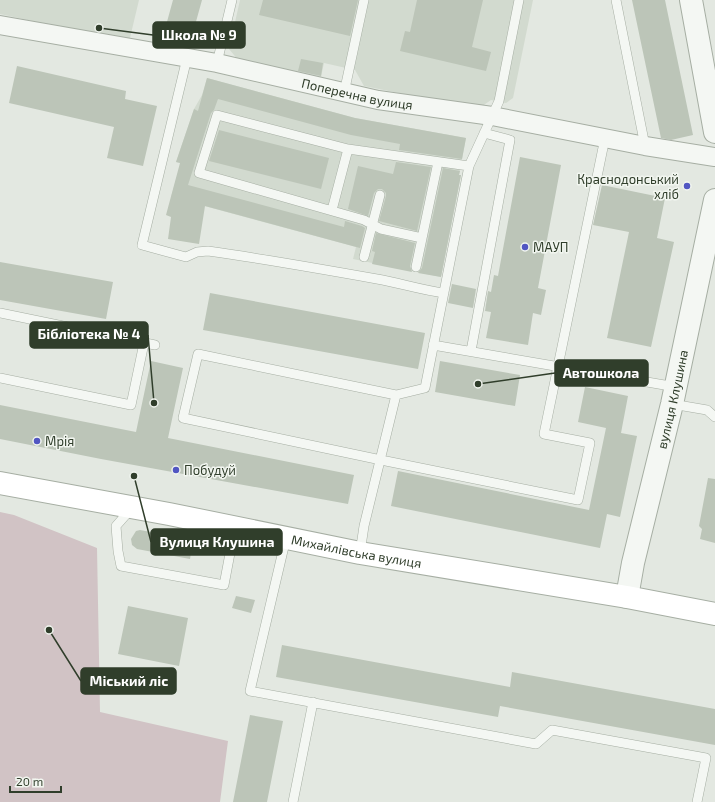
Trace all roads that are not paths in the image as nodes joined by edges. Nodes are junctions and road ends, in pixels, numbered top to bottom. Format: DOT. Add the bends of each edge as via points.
graph roads {
  1 [pos="232,0"];
  2 [pos="364,0"];
  3 [pos="519,0"];
  4 [pos="616,0"];
  5 [pos="691,0"];
  6 [pos="0,25"];
  7 [pos="187,58"];
  8 [pos="217,63"];
  9 [pos="344,92"];
  10 [pos="492,116"];
  11 [pos="715,132"];
  12 [pos="484,134"];
  13 [pos="604,138"];
  14 [pos="645,146"];
  15 [pos="348,149"];
  16 [pos="715,157"];
  17 [pos="438,162"];
  18 [pos="469,166"];
  19 [pos="380,195"];
  20 [pos="715,200"];
  21 [pos="332,210"];
  22 [pos="372,224"];
  23 [pos="422,238"];
  24 [pos="710,246"];
  25 [pos="364,256"];
  26 [pos="416,267"];
  27 [pos="444,293"];
  28 [pos="0,313"];
  29 [pos="144,343"];
  30 [pos="155,345"];
  31 [pos="433,345"];
  32 [pos="471,351"];
  33 [pos="558,366"];
  34 [pos="0,378"];
  35 [pos="396,395"];
  36 [pos="674,395"];
  37 [pos="711,410"];
  38 [pos="715,417"];
  39 [pos="381,460"];
  40 [pos="0,483"];
  41 [pos="132,508"];
  42 [pos="235,528"];
  43 [pos="286,538"];
  44 [pos="360,553"];
  45 [pos="627,597"];
  46 [pos="715,614"];
  47 [pos="312,702"];
  48 [pos="293,802"];
  49 [pos="697,802"];
  1 -- 8 [label="lane"];
  2 -- 9 [label="lane"];
  3 -- 10 [label="lane" via="499,101"];
  4 -- 14 [label="lane"];
  5 -- 11 [label="street"];
  6 -- 7 [label="street, Поперечна вулиця"];
  7 -- 8 [label="street, Поперечна вулиця"];
  7 -- 27 [label="lane" via="142,245 186,257 208,251 302,265"];
  8 -- 9 [label="street, Поперечна вулиця"];
  9 -- 10 [label="street, Поперечна вулиця" via="378,100"];
  10 -- 12 [label="lane"];
  10 -- 13 [label="street, Поперечна вулиця"];
  12 -- 18 [label="lane"];
  12 -- 32 [label="lane" via="510,140"];
  13 -- 14 [label="street, Поперечна вулиця"];
  13 -- 33 [label="lane"];
  14 -- 16 [label="street, Поперечна вулиця"];
  15 -- 17 [label="lane"];
  15 -- 21 [label="lane"];
  15 -- 21 [label="lane" via="217,115 199,173"];
  17 -- 18 [label="lane"];
  17 -- 23 [label="lane"];
  18 -- 27 [label="lane"];
  19 -- 22 [label="lane"];
  20 -- 24 [label="street, вулиця Клушина"];
  21 -- 22 [label="lane"];
  22 -- 23 [label="lane" via="381,229"];
  22 -- 25 [label="lane"];
  23 -- 26 [label="lane"];
  24 -- 36 [label="street, вулиця Клушина"];
  27 -- 31 [label="lane"];
  28 -- 29 [label="lane"];
  29 -- 30 [label="lane"];
  29 -- 34 [label="lane" via="130,405"];
  31 -- 32 [label="lane"];
  31 -- 35 [label="lane" via="425,388"];
  32 -- 33 [label="lane"];
  33 -- 36 [label="lane"];
  33 -- 39 [label="lane" via="544,434 590,443 578,500"];
  35 -- 39 [label="lane"];
  35 -- 39 [label="lane" via="198,354 183,418"];
  36 -- 37 [label="lane"];
  36 -- 45 [label="street, вулиця Клушина"];
  37 -- 38 [label="lane"];
  39 -- 44 [label="lane" via="364,526"];
  40 -- 41 [label="main road, Михайлівська вулиця"];
  41 -- 42 [label="main road, Михайлівська вулиця"];
  41 -- 42 [label="lane" via="116,526 121,566 224,585"];
  42 -- 43 [label="main road, Михайлівська вулиця"];
  43 -- 44 [label="main road, Михайлівська вулиця"];
  43 -- 47 [label="lane" via="250,691"];
  44 -- 45 [label="main road, Михайлівська вулиця"];
  45 -- 46 [label="main road, Михайлівська вулиця"];
  47 -- 48 [label="lane"];
  47 -- 49 [label="lane" via="536,744 552,730 706,758"];
}
